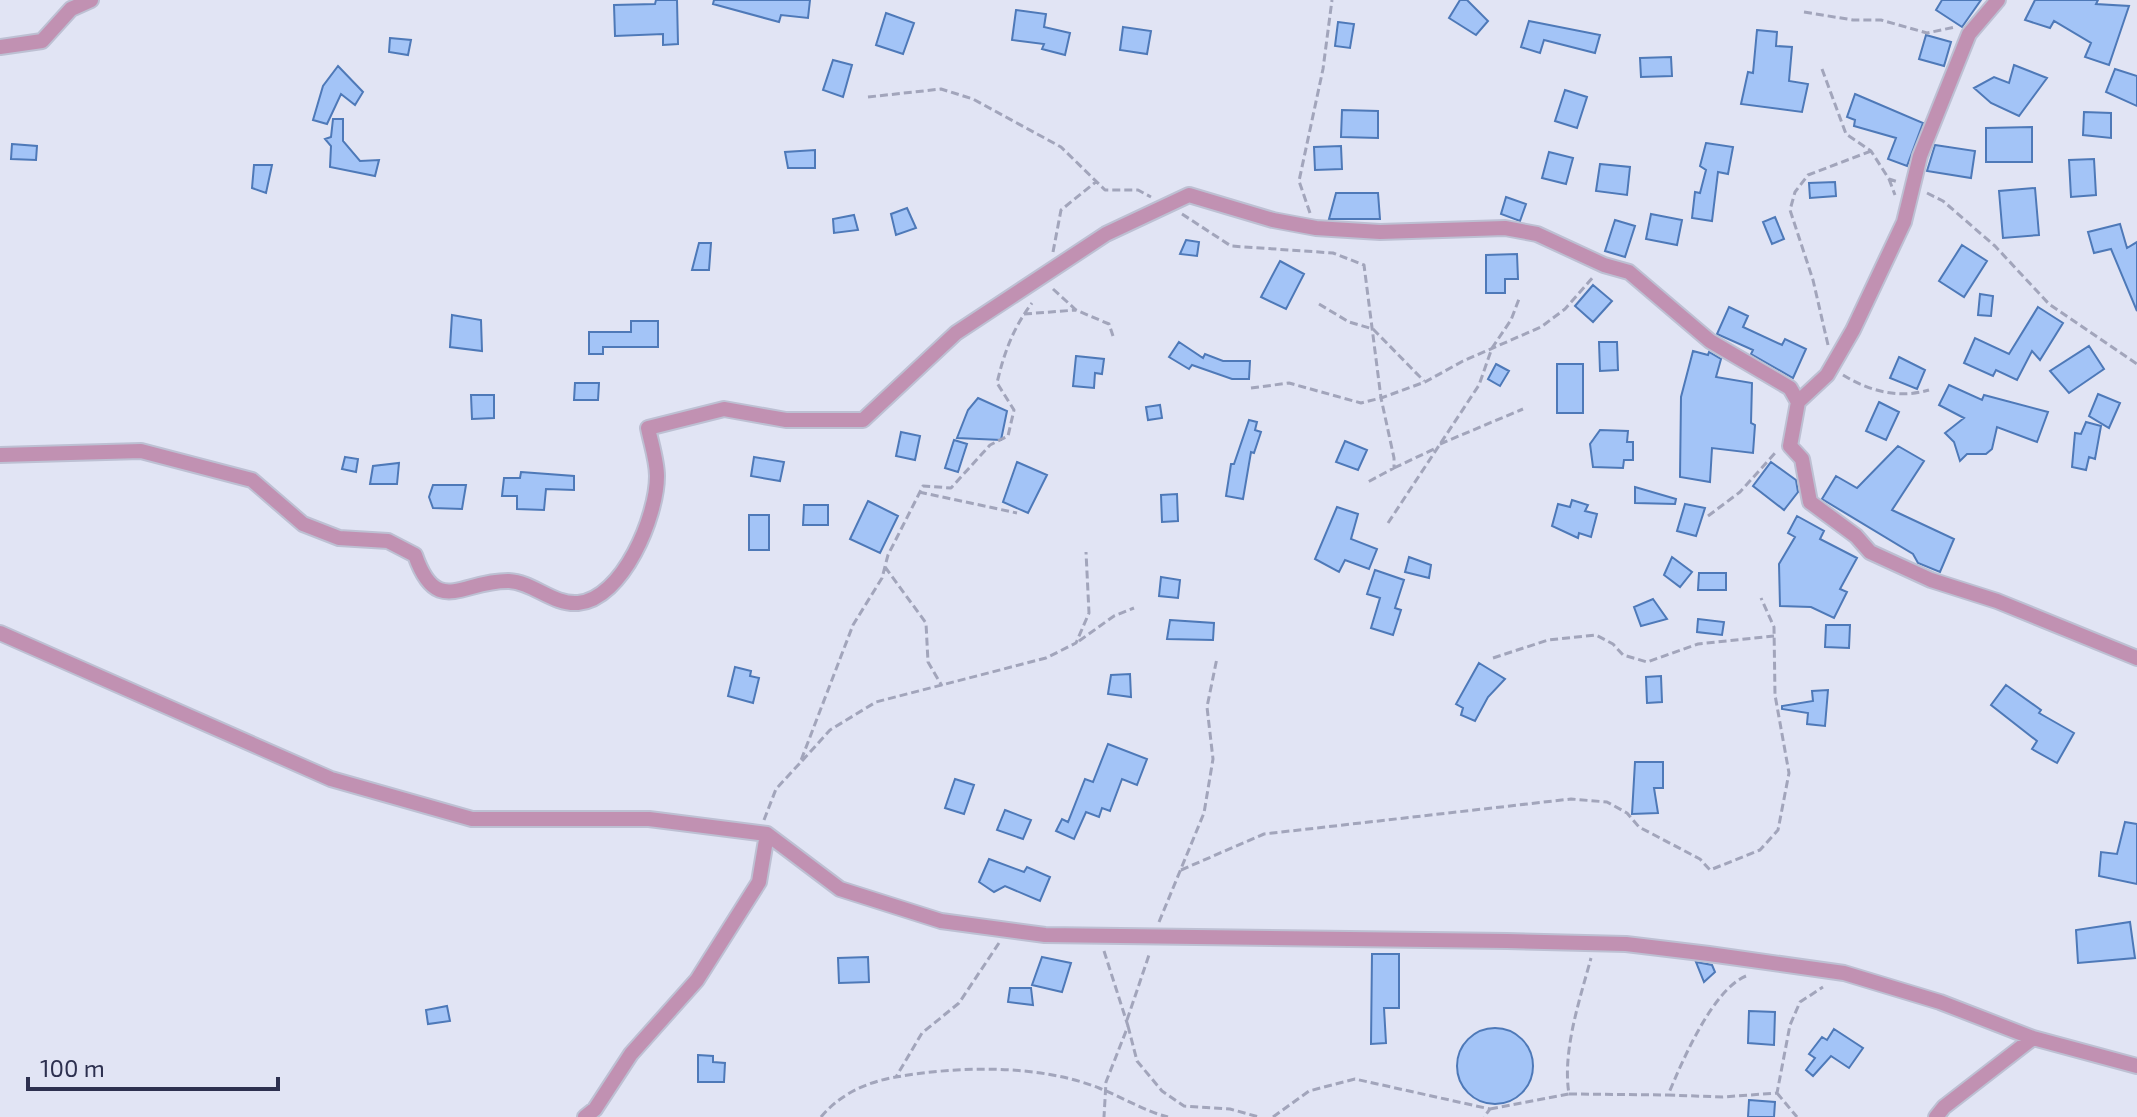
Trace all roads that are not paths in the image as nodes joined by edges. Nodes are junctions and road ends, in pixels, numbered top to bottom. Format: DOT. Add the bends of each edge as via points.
graph roads {
  1 [pos="91,0"];
  2 [pos="1998,0"];
  3 [pos="70,4"];
  4 [pos="0,47"];
  5 [pos="1798,402"];
  6 [pos="0,455"];
  7 [pos="0,633"];
  8 [pos="2137,658"];
  9 [pos="767,834"];
  10 [pos="2033,1038"];
  11 [pos="2137,1066"];
  12 [pos="585,1117"];
  13 [pos="1936,1117"];
  1 -- 3 [label="street"];
  2 -- 5 [label="street" via="1969,34 1920,156 1904,222 1830,370"];
  3 -- 4 [label="street" via="42,41"];
  5 -- 6 [label="street" via="1790,388 1710,341 1629,272 1537,234 1505,228 1316,228 1189,195 1106,234 956,333 863,420 786,420 724,409 648,428 657,477 632,558 611,589 580,603 511,581 435,590 424,579 415,555 388,541 339,538 303,524 252,480 141,451"];
  5 -- 8 [label="street" via="1790,446 1802,459 1810,502 1870,552"];
  7 -- 9 [label="street" via="331,779 472,819 649,819"];
  9 -- 10 [label="street" via="840,889 941,921 1045,935 1610,944 1844,973"];
  9 -- 12 [label="street" via="759,882 697,980 631,1054"];
  10 -- 11 [label="street"];
  10 -- 13 [label="street"];
}
